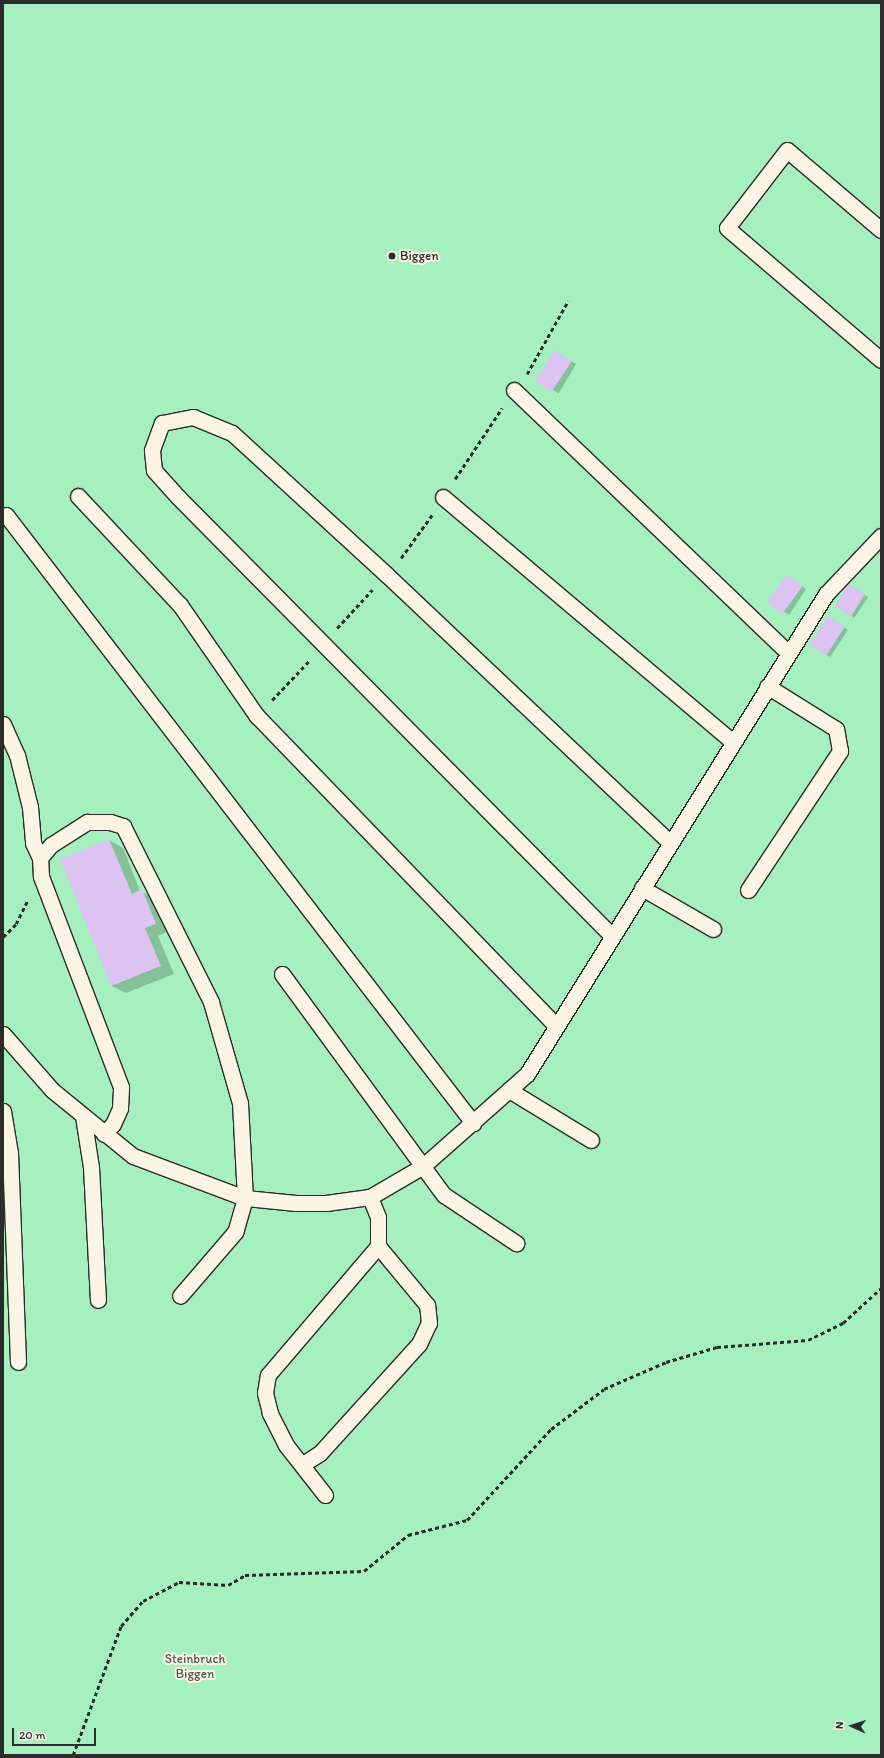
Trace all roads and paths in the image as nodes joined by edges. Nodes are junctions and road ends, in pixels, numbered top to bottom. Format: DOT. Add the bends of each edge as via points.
graph roads {
  1 [pos="881,230"];
  2 [pos="568,301"];
  3 [pos="881,360"];
  4 [pos="514,390"];
  5 [pos="78,496"];
  6 [pos="443,497"];
  7 [pos="6,515"];
  8 [pos="881,536"];
  9 [pos="387,574"];
  10 [pos="322,644"];
  11 [pos="788,653"];
  12 [pos="767,686"];
  13 [pos="257,716"];
  14 [pos="3,724"];
  15 [pos="733,742"];
  16 [pos="670,843"];
  17 [pos="40,858"];
  18 [pos="41,876"];
  19 [pos="642,888"];
  20 [pos="748,890"];
  21 [pos="713,929"];
  22 [pos="612,936"];
  23 [pos="3,937"];
  24 [pos="282,974"];
  25 [pos="556,1026"];
  26 [pos="3,1034"];
  27 [pos="509,1090"];
  28 [pos="3,1111"];
  29 [pos="83,1116"];
  30 [pos="473,1123"];
  31 [pos="104,1134"];
  32 [pos="591,1140"];
  33 [pos="422,1166"];
  34 [pos="370,1196"];
  35 [pos="246,1198"];
  36 [pos="516,1243"];
  37 [pos="378,1246"];
  38 [pos="881,1288"];
  39 [pos="180,1296"];
  40 [pos="98,1300"];
  41 [pos="18,1362"];
  42 [pos="303,1464"];
  43 [pos="325,1495"];
  44 [pos="73,1755"];
  1 -- 3 [label="lane" via="787,150 727,228"];
  2 -- 4 [label="path" via="531,369"];
  4 -- 6 [label="path"];
  4 -- 11 [label="lane"];
  5 -- 13 [label="lane" via="180,605"];
  6 -- 9 [label="path" via="419,536"];
  6 -- 15 [label="lane"];
  7 -- 30 [label="lane"];
  8 -- 11 [label="lane" via="826,594"];
  9 -- 10 [label="path"];
  9 -- 10 [label="lane" via="232,433 193,417 162,423 152,450 154,470"];
  9 -- 16 [label="lane"];
  10 -- 13 [label="path"];
  10 -- 22 [label="lane"];
  11 -- 12 [label="lane"];
  12 -- 15 [label="lane"];
  12 -- 20 [label="lane" via="836,729 840,751"];
  13 -- 25 [label="lane"];
  14 -- 17 [label="lane" via="18,755 30,807 33,843"];
  15 -- 16 [label="lane"];
  16 -- 19 [label="lane"];
  17 -- 18 [label="lane"];
  17 -- 35 [label="lane" via="51,845 86,822 110,822 123,826 211,1002 240,1103"];
  18 -- 23 [label="path" via="16,924"];
  18 -- 31 [label="lane" via="122,1087 120,1108 113,1124"];
  19 -- 21 [label="lane"];
  19 -- 22 [label="lane"];
  22 -- 25 [label="lane"];
  24 -- 33 [label="lane"];
  25 -- 27 [label="lane" via="527,1074"];
  26 -- 29 [label="lane" via="52,1090"];
  27 -- 30 [label="lane"];
  27 -- 32 [label="lane"];
  28 -- 41 [label="lane" via="10,1153"];
  29 -- 31 [label="lane"];
  29 -- 40 [label="lane" via="91,1167"];
  30 -- 33 [label="lane"];
  31 -- 35 [label="lane" via="133,1156"];
  33 -- 34 [label="lane"];
  33 -- 36 [label="lane" via="444,1195"];
  34 -- 35 [label="lane" via="326,1203"];
  34 -- 37 [label="lane" via="378,1217"];
  35 -- 39 [label="lane" via="235,1232"];
  37 -- 42 [label="lane" via="268,1375 265,1393 270,1413 286,1445"];
  37 -- 42 [label="lane" via="427,1305 429,1322 419,1344 320,1453"];
  38 -- 44 [label="path" via="843,1323 808,1340 717,1347 666,1362 604,1389 551,1429 467,1520 408,1535 364,1571 245,1575 228,1585 179,1582 143,1600 121,1626"];
  42 -- 43 [label="lane"];
}
